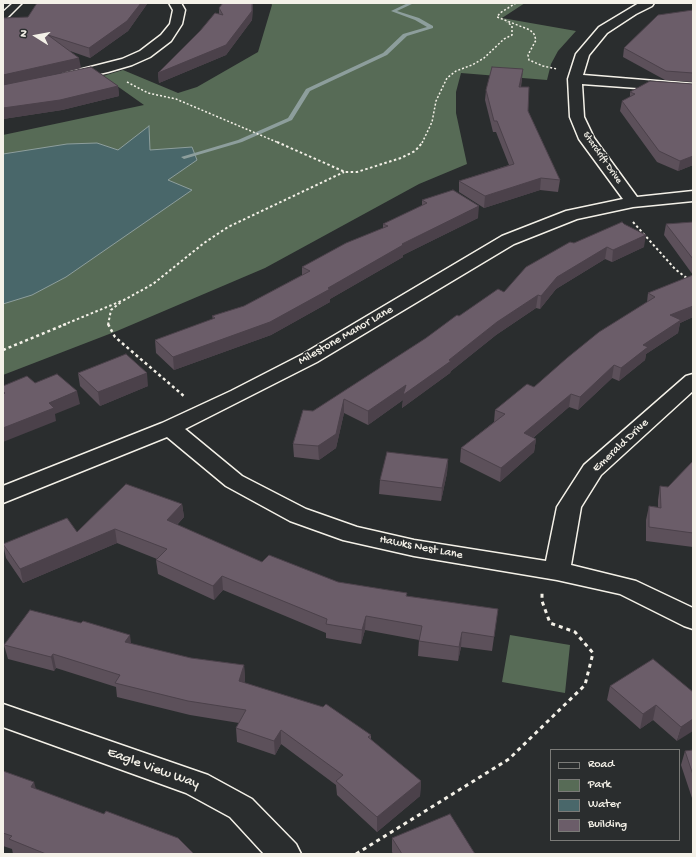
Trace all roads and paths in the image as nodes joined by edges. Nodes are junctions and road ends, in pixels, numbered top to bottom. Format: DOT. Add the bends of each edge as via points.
graph roads {
  1 [pos="18,3"];
  2 [pos="175,3"];
  3 [pos="516,3"];
  4 [pos="648,3"];
  5 [pos="3,17"];
  6 [pos="506,22"];
  7 [pos="103,69"];
  8 [pos="576,76"];
  9 [pos="57,79"];
  10 [pos="693,88"];
  11 [pos="345,172"];
  12 [pos="693,196"];
  13 [pos="633,202"];
  14 [pos="693,283"];
  15 [pos="124,300"];
  16 [pos="3,350"];
  17 [pos="693,380"];
  18 [pos="202,412"];
  19 [pos="170,428"];
  20 [pos="3,495"];
  21 [pos="557,571"];
  22 [pos="693,619"];
  23 [pos="3,715"];
  24 [pos="286,854"];
  25 [pos="356,854"];
  1 -- 5 [label="lane"];
  2 -- 7 [label="street" via="179,10 176,24 166,38 145,54"];
  3 -- 6 [label="path" via="497,17"];
  4 -- 8 [label="street, Stardrift Drive" via="632,10 603,30 583,54"];
  6 -- 8 [label="path" via="530,30 534,34 536,40 528,55 530,60"];
  6 -- 11 [label="path" via="512,26 512,35 484,58 447,78 436,100 432,122 425,139 415,151 357,172"];
  7 -- 9 [label="street"];
  7 -- 11 [label="path" via="148,93 176,99 270,137"];
  8 -- 10 [label="street"];
  8 -- 13 [label="street, Stardrift Drive" via="577,117 586,139"];
  11 -- 15 [label="path" via="228,227 153,284"];
  12 -- 13 [label="street, Milestone Manor Lane"];
  13 -- 14 [label="path" via="627,211 630,219 674,269"];
  13 -- 18 [label="street, Milestone Manor Lane" via="572,215 508,240 310,358"];
  15 -- 16 [label="path"];
  15 -- 18 [label="path" via="111,310 109,317 108,325 115,336"];
  17 -- 21 [label="street, Emerald Drive" via="592,470 569,507"];
  18 -- 19 [label="street, Milestone Manor Lane"];
  19 -- 20 [label="street, Milestone Manor Lane"];
  19 -- 21 [label="street, Hawks Nest Lane" via="234,481 298,515 352,534 414,548"];
  21 -- 22 [label="street, Hawks Nest Lane" via="627,587"];
  21 -- 25 [label="path" via="542,586 542,601 550,623 575,632 593,653 585,685 509,759"];
  23 -- 24 [label="street, Eagle View Way" via="197,784 241,808"];
}
